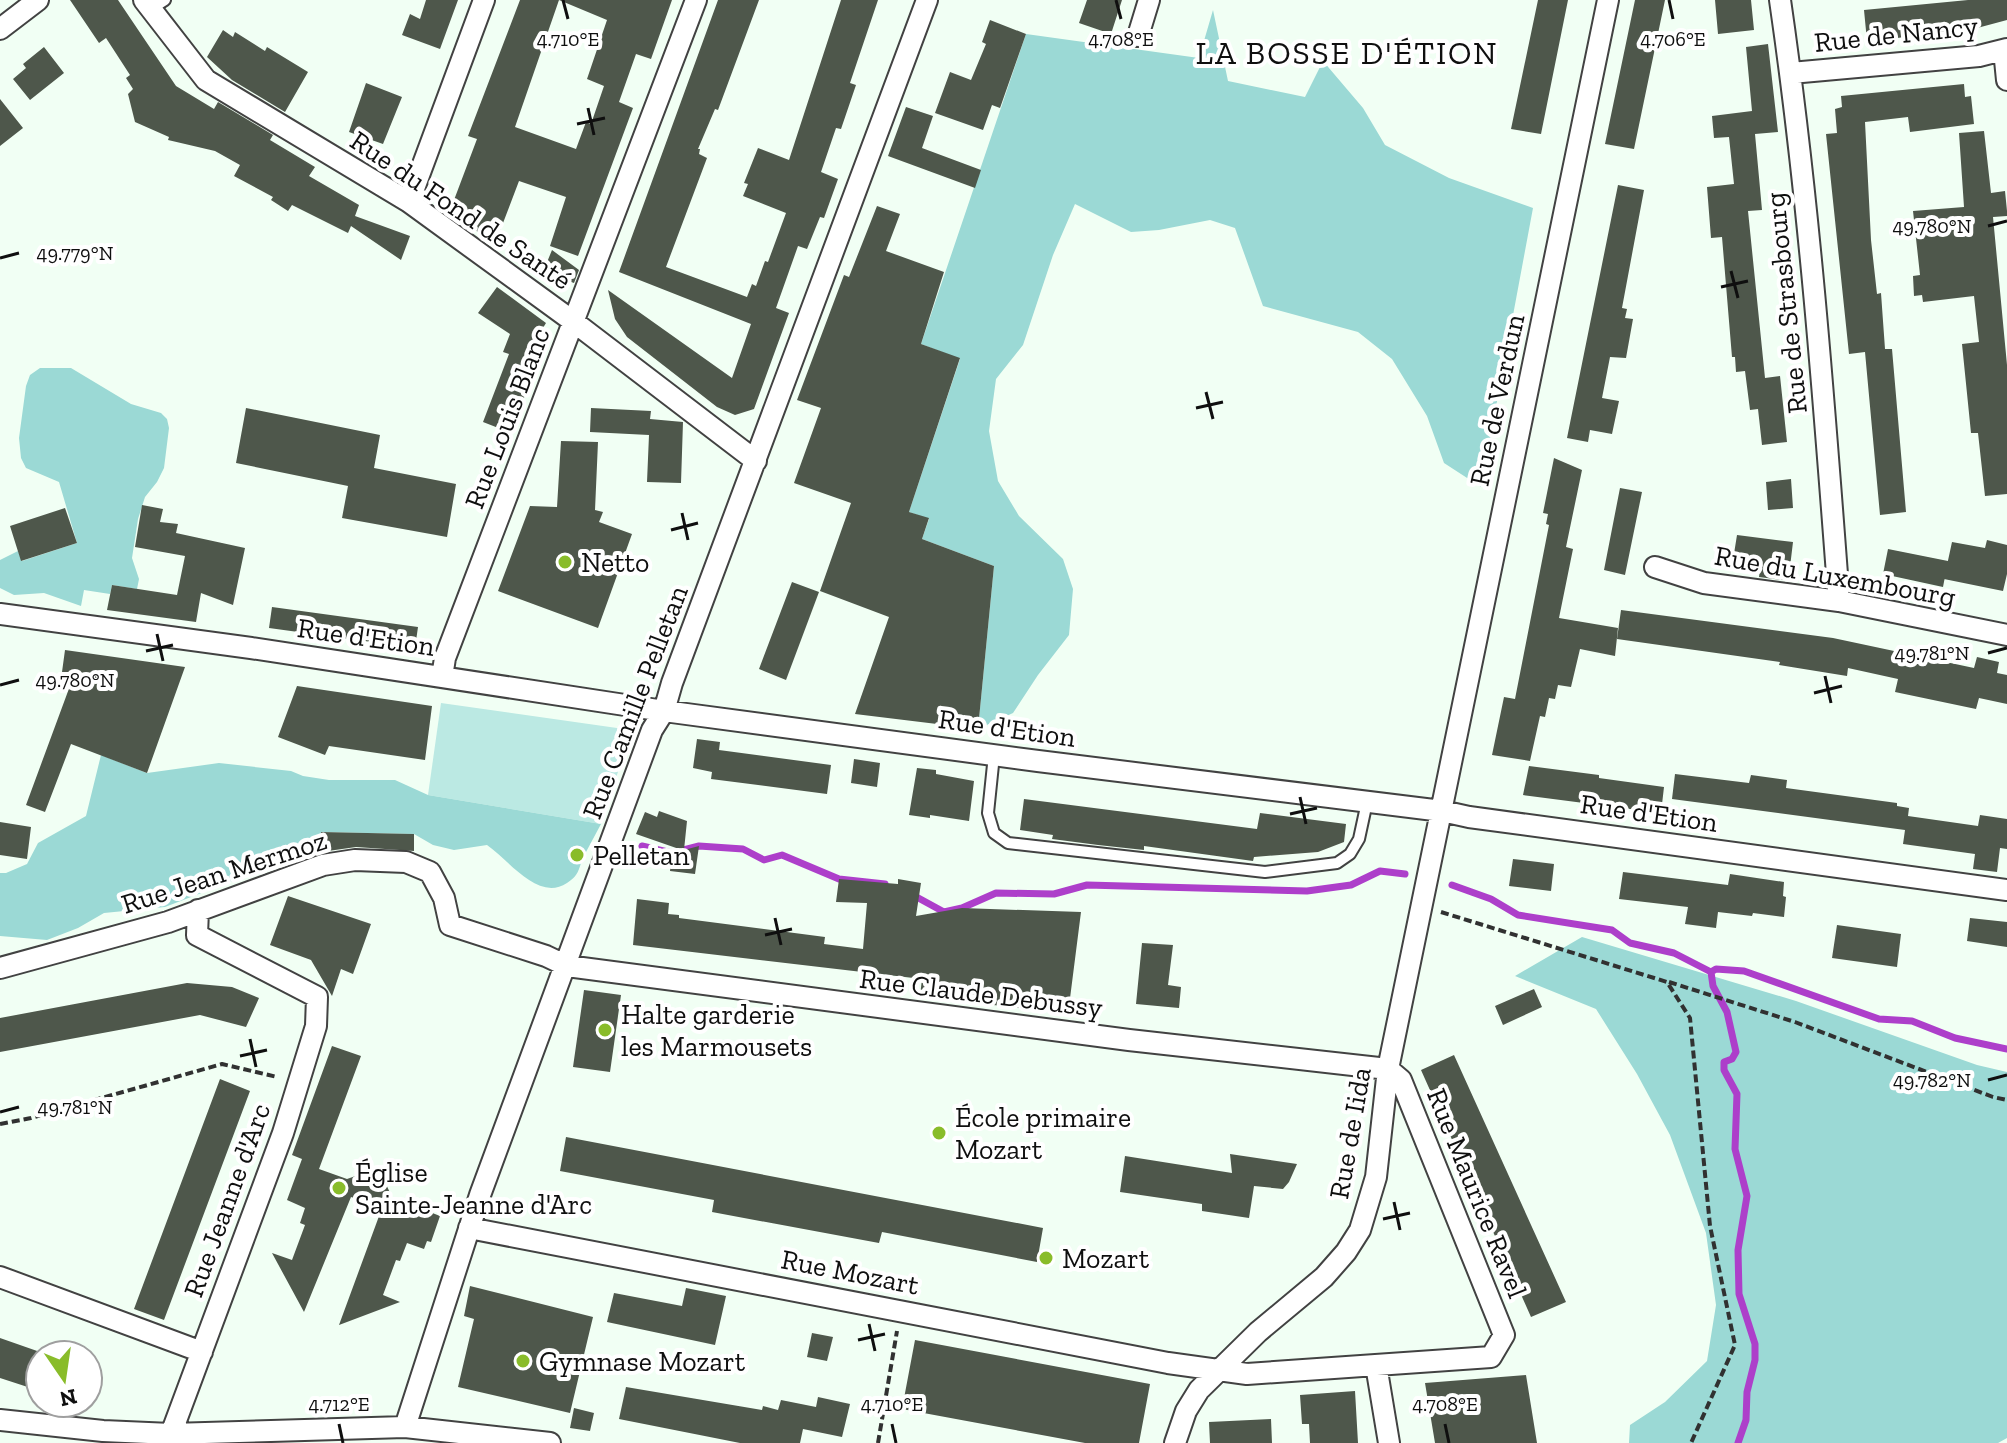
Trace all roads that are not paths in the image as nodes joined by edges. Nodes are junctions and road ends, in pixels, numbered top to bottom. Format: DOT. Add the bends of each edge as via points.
graph roads {
  1 [pos="38,0"];
  2 [pos="484,0"];
  3 [pos="696,0"];
  4 [pos="927,0"];
  5 [pos="1149,0"];
  6 [pos="1608,0"];
  7 [pos="1780,0"];
  8 [pos="154,3"];
  9 [pos="0,29"];
  10 [pos="1138,36"];
  11 [pos="2005,49"];
  12 [pos="1791,73"];
  13 [pos="2007,80"];
  14 [pos="409,202"];
  15 [pos="574,322"];
  16 [pos="756,461"];
  17 [pos="1655,567"];
  18 [pos="1839,601"];
  19 [pos="0,614"];
  20 [pos="2007,635"];
  21 [pos="442,677"];
  22 [pos="664,711"];
  23 [pos="994,755"];
  24 [pos="1367,802"];
  25 [pos="1442,811"];
  26 [pos="2007,890"];
  27 [pos="198,910"];
  28 [pos="567,966"];
  29 [pos="0,968"];
  30 [pos="1388,1069"];
  31 [pos="469,1228"];
  32 [pos="0,1277"];
  33 [pos="202,1352"];
  34 [pos="1376,1365"];
  35 [pos="1220,1370"];
  36 [pos="0,1420"];
  37 [pos="405,1427"];
  38 [pos="171,1434"];
  39 [pos="550,1443"];
  40 [pos="1175,1443"];
  41 [pos="1389,1443"];
  1 -- 9 [label="street"];
  2 -- 14 [label="street"];
  3 -- 15 [label="street, Rue Louis Blanc"];
  4 -- 16 [label="street, Rue Camille Pelletan"];
  5 -- 10 [label="street"];
  6 -- 25 [label="street, Rue de Verdun"];
  7 -- 12 [label="street, Rue de Strasbourg"];
  8 -- 14 [label="street, Rue du Fond de Santé" via="206,80"];
  11 -- 12 [label="street, Rue de Nancy" via="1979,56"];
  11 -- 13 [label="street"];
  12 -- 18 [label="street, Rue de Strasbourg"];
  14 -- 15 [label="street, Rue du Fond de Santé"];
  15 -- 16 [label="street, Rue du Fond de Santé"];
  15 -- 21 [label="street, Rue Louis Blanc"];
  16 -- 22 [label="street, Rue Camille Pelletan"];
  17 -- 18 [label="street, Rue du Luxembourg" via="1704,583"];
  18 -- 20 [label="street, Rue du Luxembourg"];
  19 -- 21 [label="street, Rue d'Etion"];
  21 -- 22 [label="street, Rue d'Etion"];
  22 -- 23 [label="street, Rue d'Etion"];
  22 -- 28 [label="street, Rue Camille Pelletan" via="652,730"];
  23 -- 24 [label="street, Rue d'Etion"];
  23 -- 24 [label="lane" via="988,813 994,833 1008,843 1265,872 1337,863 1359,839"];
  24 -- 25 [label="street, Rue d'Etion"];
  25 -- 26 [label="street, Rue d'Etion"];
  25 -- 30 [label="street, Rue de Iida"];
  27 -- 28 [label="street, Rue Jean Mermoz" via="323,865 406,862 430,872 450,925"];
  27 -- 29 [label="street, Rue Jean Mermoz"];
  27 -- 33 [label="street, Rue Jeanne d'Arc" via="197,935 317,997 316,1026 278,1147"];
  28 -- 30 [label="street, Rue Claude Debussy"];
  28 -- 31 [label="street, Rue Camille Pelletan"];
  30 -- 34 [label="street, Rue Maurice Ravel" via="1401,1080 1504,1335 1491,1357 1466,1364"];
  30 -- 35 [label="street, Rue de Iida" via="1376,1177 1360,1230 1324,1277"];
  31 -- 35 [label="street, Rue Mozart"];
  31 -- 37 [label="street, Rue Camille Pelletan"];
  32 -- 33 [label="street"];
  33 -- 38 [label="street, Rue Jeanne d'Arc"];
  34 -- 35 [label="street, Rue Maurice Ravel" via="1247,1374"];
  34 -- 41 [label="street"];
  35 -- 40 [label="street, Rue de Iida" via="1186,1411"];
  36 -- 38 [label="street"];
  37 -- 38 [label="street"];
  37 -- 39 [label="street"];
}
